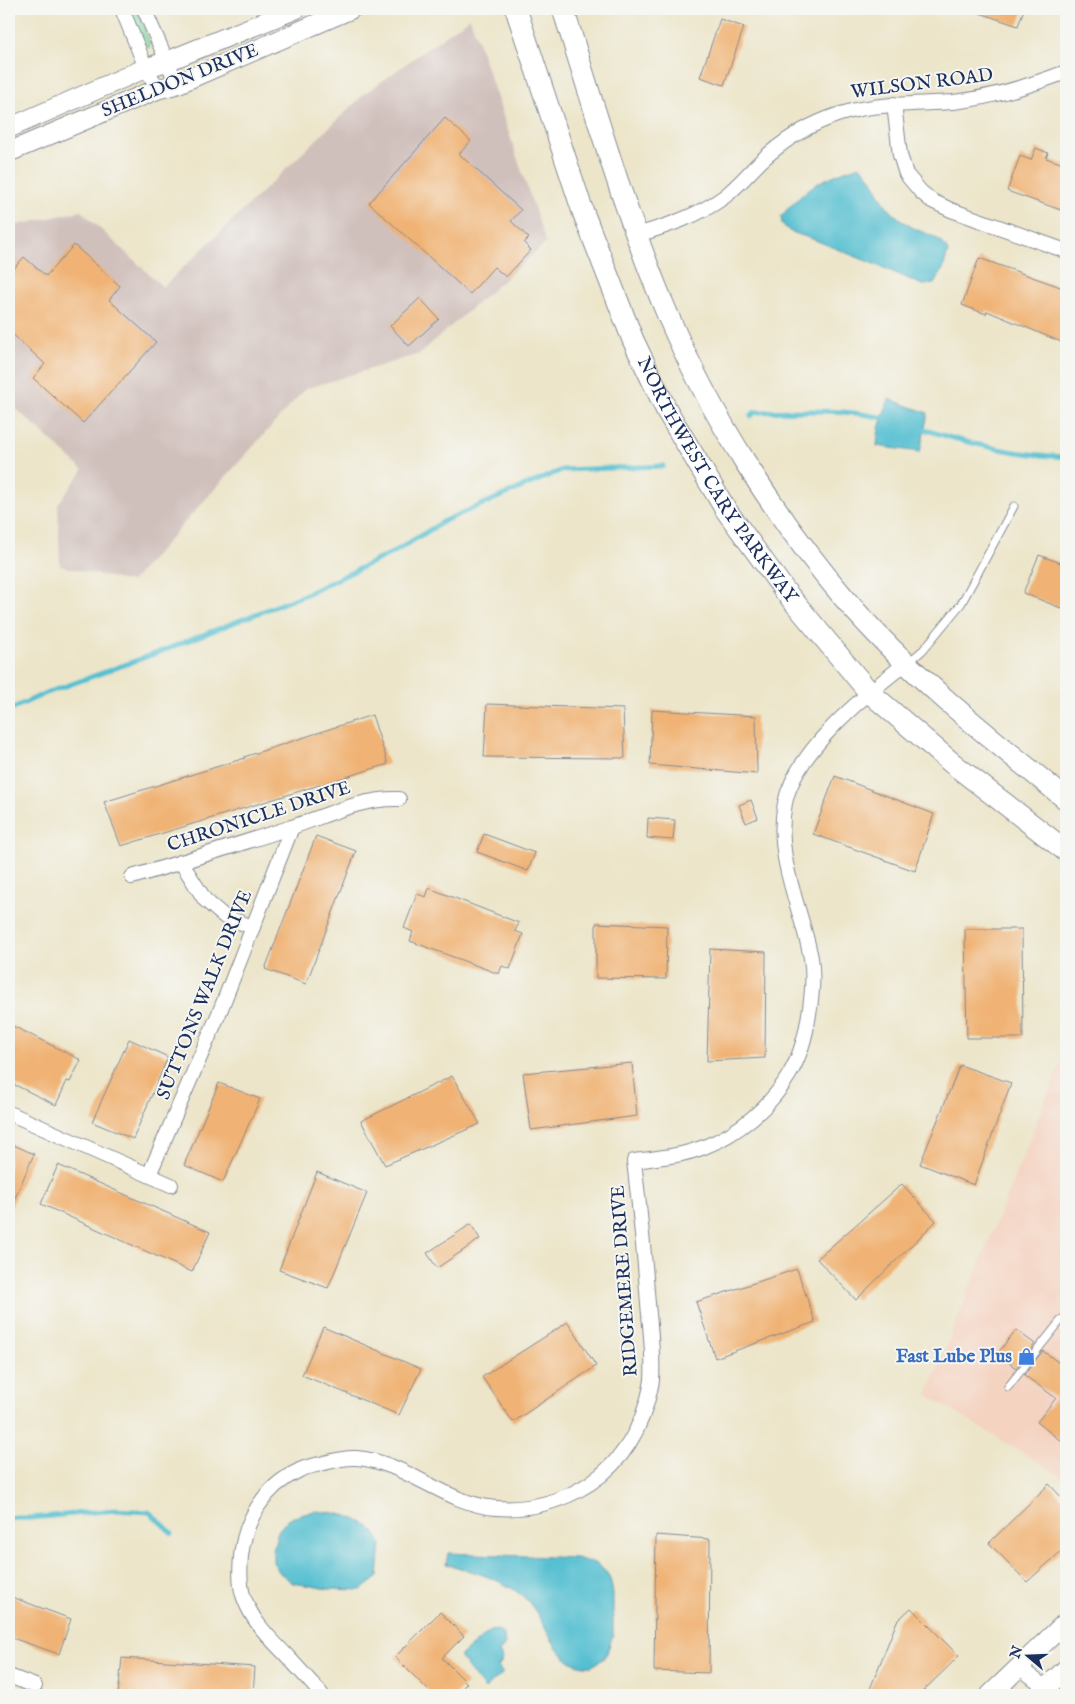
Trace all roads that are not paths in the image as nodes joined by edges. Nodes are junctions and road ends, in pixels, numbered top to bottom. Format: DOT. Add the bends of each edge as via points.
graph roads {
  1 [pos="122,9"];
  2 [pos="144,9"];
  3 [pos="296,9"];
  4 [pos="351,9"];
  5 [pos="516,9"];
  6 [pos="563,9"];
  7 [pos="168,61"];
  8 [pos="146,68"];
  9 [pos="1066,72"];
  10 [pos="177,84"];
  11 [pos="158,89"];
  12 [pos="894,104"];
  13 [pos="9,128"];
  14 [pos="9,152"];
  15 [pos="637,235"];
  16 [pos="1066,251"];
  17 [pos="1014,506"];
  18 [pos="906,663"];
  19 [pos="869,692"];
  20 [pos="399,799"];
  21 [pos="1066,799"];
  22 [pos="292,827"];
  23 [pos="1066,852"];
  24 [pos="181,862"];
  25 [pos="132,877"];
  26 [pos="253,927"];
  27 [pos="9,1114"];
  28 [pos="149,1175"];
  29 [pos="171,1186"];
  30 [pos="1062,1319"];
  31 [pos="1008,1387"];
  32 [pos="1066,1622"];
  33 [pos="1020,1667"];
  34 [pos="1066,1669"];
  35 [pos="9,1676"];
  36 [pos="35,1686"];
  37 [pos="1000,1692"];
  38 [pos="1047,1693"];
  39 [pos="320,1695"];
  1 -- 8 [label="street"];
  2 -- 7 [label="street"];
  3 -- 7 [label="street, SHELDON DRIVE"];
  4 -- 10 [label="street, SHELDON DRIVE"];
  5 -- 19 [label="main road, NORTHWEST CARY PARKWAY" via="583,212 633,340 666,411 726,510 785,591"];
  6 -- 15 [label="main road, NORTHWEST CARY PARKWAY"];
  7 -- 8 [label="street, SHELDON DRIVE"];
  7 -- 10 [label="street"];
  8 -- 11 [label="street"];
  8 -- 13 [label="street, SHELDON DRIVE"];
  9 -- 12 [label="street, WILSON ROAD" via="981,98"];
  10 -- 11 [label="street, SHELDON DRIVE"];
  11 -- 14 [label="street, SHELDON DRIVE"];
  12 -- 15 [label="street, WILSON ROAD" via="830,117 803,130 776,148 738,185 708,208"];
  12 -- 16 [label="street" via="900,155 906,174 921,192 951,210"];
  15 -- 18 [label="main road, NORTHWEST CARY PARKWAY" via="670,320 733,441 789,527 846,599"];
  17 -- 18 [label="lane" via="962,604 923,650"];
  18 -- 19 [label="street"];
  18 -- 21 [label="main road, NORTHWEST CARY PARKWAY" via="958,711"];
  19 -- 23 [label="main road, NORTHWEST CARY PARKWAY"];
  19 -- 39 [label="street, RIDGEMERE DRIVE" via="804,760 785,802 782,846 811,959 812,999 798,1058 776,1094 726,1137 689,1152 634,1161 652,1349 652,1382 641,1422 619,1459 588,1485 554,1502 511,1508 480,1506 452,1497 387,1465 357,1458 337,1459 298,1470 267,1493 249,1521 243,1541 240,1563 242,1595 262,1631"];
  20 -- 22 [label="street, CHRONICLE DRIVE" via="355,804"];
  22 -- 24 [label="street, CHRONICLE DRIVE"];
  22 -- 26 [label="street, SUTTONS WALK DRIVE"];
  24 -- 25 [label="street, CHRONICLE DRIVE"];
  24 -- 26 [label="street" via="205,900 225,917"];
  26 -- 28 [label="street, SUTTONS WALK DRIVE"];
  27 -- 28 [label="street"];
  28 -- 29 [label="street"];
  30 -- 31 [label="lane"];
  32 -- 33 [label="street"];
  33 -- 37 [label="street"];
  33 -- 38 [label="street"];
  34 -- 38 [label="street"];
  35 -- 36 [label="street"];
}
